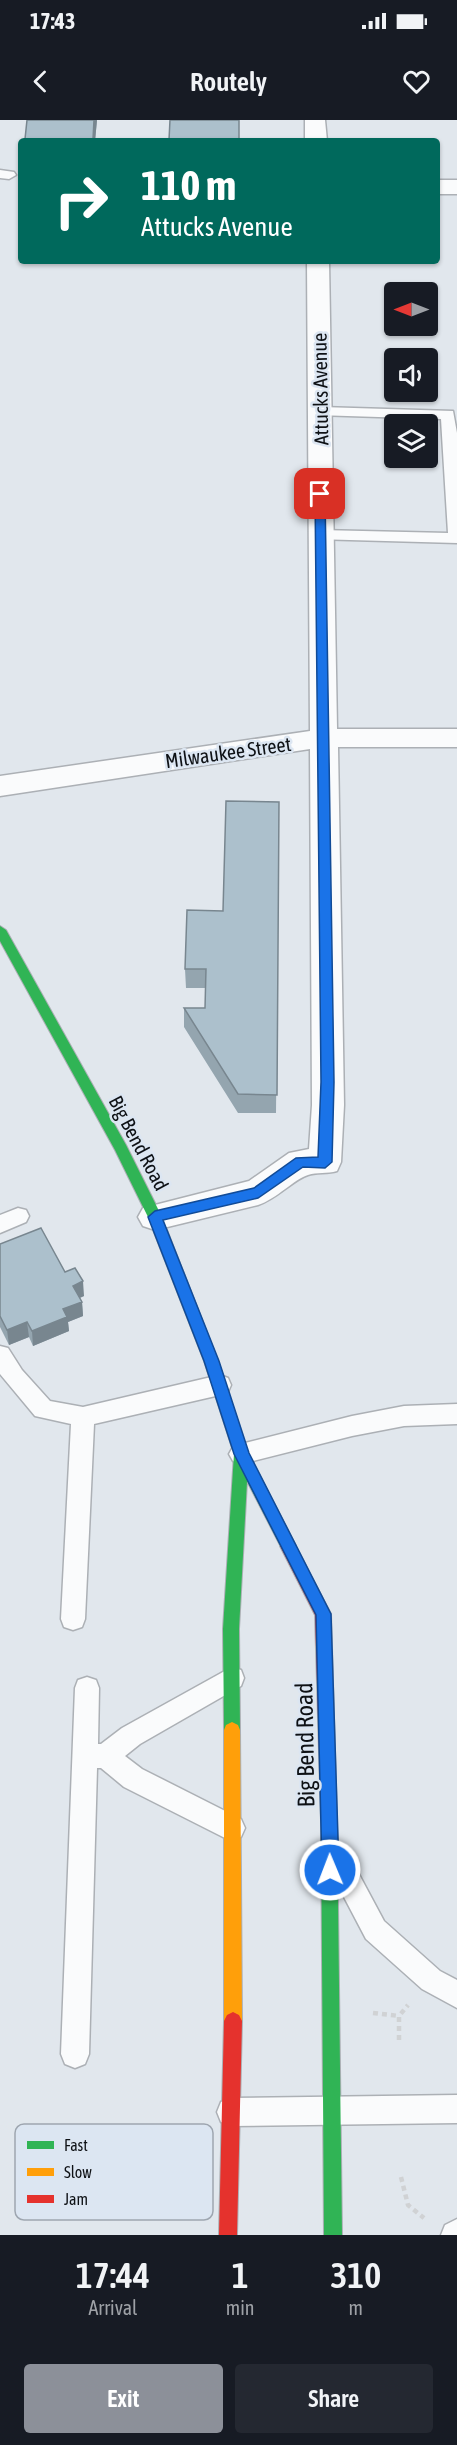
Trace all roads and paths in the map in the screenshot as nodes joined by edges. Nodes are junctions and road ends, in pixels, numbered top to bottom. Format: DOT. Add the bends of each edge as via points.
graph roads {
  1 [pos="315,120"];
  2 [pos="316,138"];
  3 [pos="440,187"];
  4 [pos="457,187"];
  5 [pos="318,264"];
  6 [pos="321,412"];
  7 [pos="320,535"];
  8 [pos="324,738"];
  9 [pos="457,738"];
  10 [pos="0,786"];
  11 [pos="0,930"];
  12 [pos="155,1217"];
  13 [pos="0,1355"];
  14 [pos="220,1385"];
  15 [pos="457,1414"];
  16 [pos="83,1418"];
  17 [pos="241,1454"];
  18 [pos="73,1619"];
  19 [pos="232,1678"];
  20 [pos="87,1688"];
  21 [pos="95,1756"];
  22 [pos="232,1828"];
  23 [pos="330,1846"];
  24 [pos="457,1995"];
  25 [pos="410,2003"];
  26 [pos="369,2013"];
  27 [pos="399,2016"];
  28 [pos="399,2040"];
  29 [pos="75,2054"];
  30 [pos="457,2109"];
  31 [pos="333,2110"];
  32 [pos="231,2112"];
  33 [pos="401,2177"];
  34 [pos="448,2231"];
  35 [pos="228,2235"];
  36 [pos="333,2235"];
  1 -- 2 [label="street"];
  3 -- 4 [label="street"];
  5 -- 6 [label="street, Attucks Avenue"];
  6 -- 7 [label="street, Attucks Avenue"];
  6 -- 7 [label="lane" via="448,414 456,538"];
  7 -- 8 [label="street, Attucks Avenue"];
  8 -- 9 [label="street, Milwaukee Street"];
  8 -- 10 [label="street, Milwaukee Street"];
  8 -- 12 [label="street, Attucks Avenue" via="328,1093 325,1162 301,1162 258,1192"];
  11 -- 12 [label="main road, Big Bend Road"];
  12 -- 14 [label="main road, Big Bend Road"];
  13 -- 16 [label="lane" via="43,1409"];
  14 -- 16 [label="lane"];
  14 -- 17 [label="main road, Big Bend Road"];
  15 -- 17 [label="lane" via="393,1418"];
  16 -- 18 [label="lane"];
  17 -- 19 [label="main road, Big Bend Road"];
  17 -- 23 [label="main road, Big Bend Road" via="323,1614"];
  19 -- 21 [label="lane"];
  19 -- 22 [label="main road, Big Bend Road"];
  20 -- 21 [label="lane"];
  21 -- 22 [label="lane"];
  21 -- 29 [label="lane"];
  22 -- 32 [label="main road, Big Bend Road"];
  23 -- 24 [label="lane" via="375,1930 431,1980"];
  23 -- 31 [label="main road, Big Bend Road"];
  25 -- 27 [label="path"];
  26 -- 27 [label="path"];
  27 -- 28 [label="path"];
  30 -- 31 [label="lane"];
  31 -- 32 [label="lane"];
  31 -- 36 [label="main road, Big Bend Road"];
  32 -- 35 [label="main road, Big Bend Road"];
  33 -- 34 [label="path" via="408,2205"];
}
